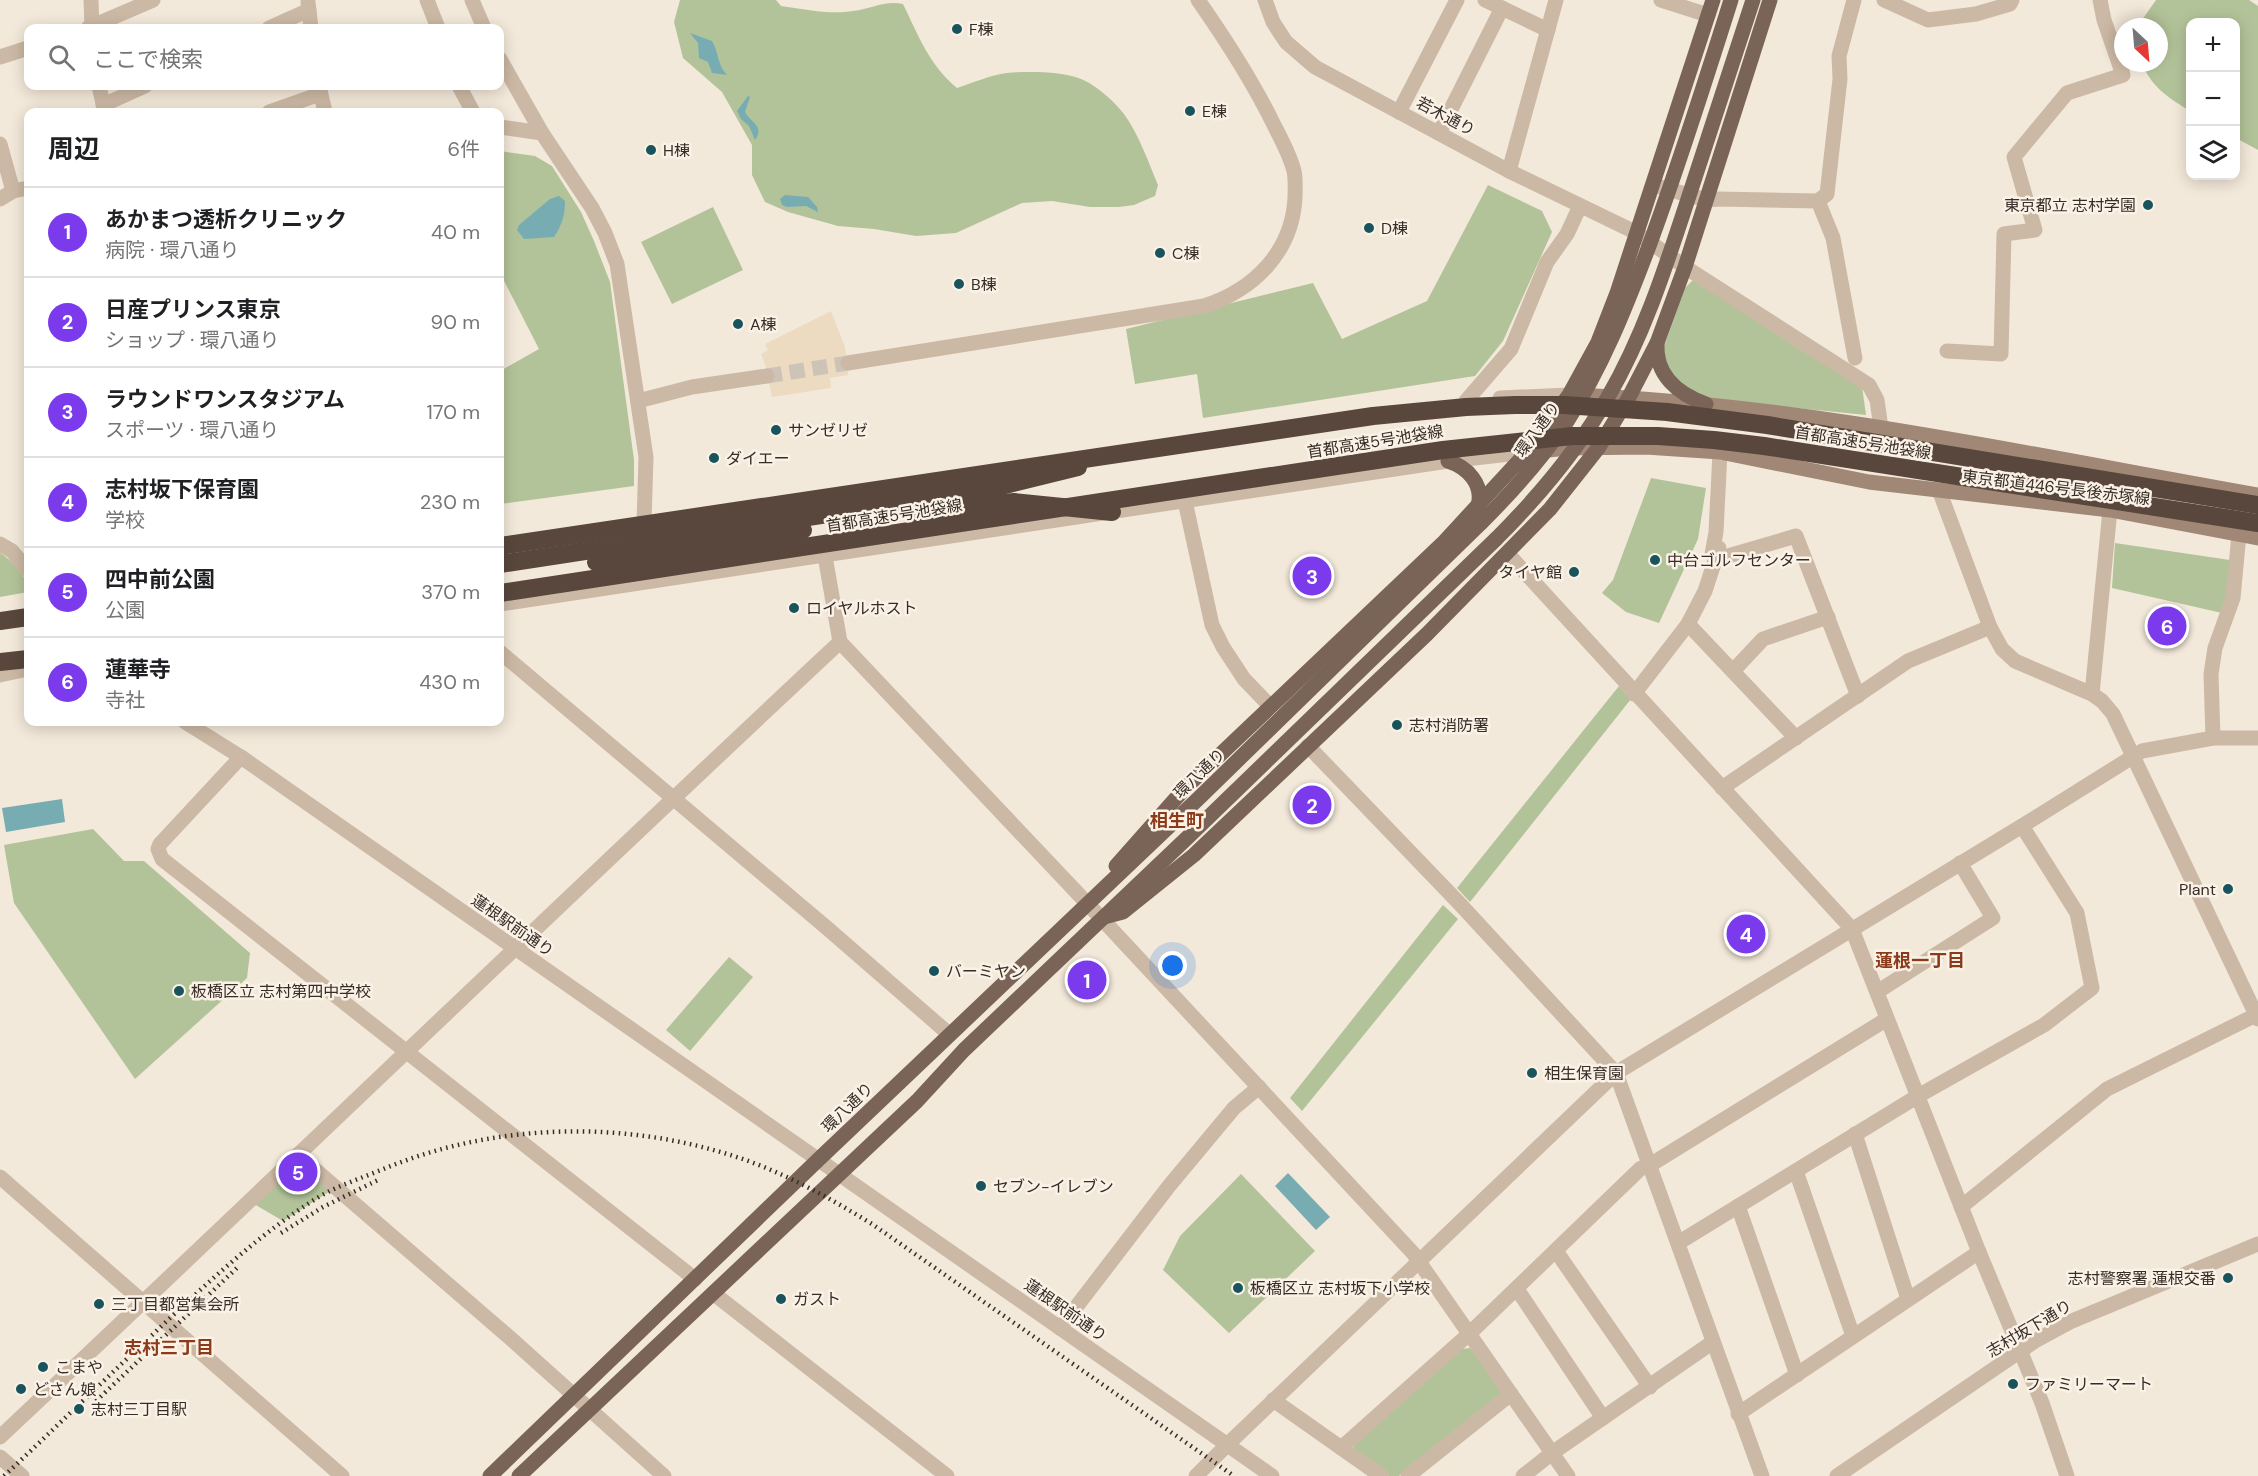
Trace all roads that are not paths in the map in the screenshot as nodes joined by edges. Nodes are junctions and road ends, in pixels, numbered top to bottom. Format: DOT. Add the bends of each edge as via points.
graph roads {
  1 [pos="91,0"];
  2 [pos="153,0"];
  3 [pos="427,0"];
  4 [pos="472,0"];
  5 [pos="1198,0"];
  6 [pos="1265,0"];
  7 [pos="1457,0"];
  8 [pos="1485,0"];
  9 [pos="1556,0"];
  10 [pos="1661,0"];
  11 [pos="1731,0"];
  12 [pos="1753,0"];
  13 [pos="1770,0"];
  14 [pos="1854,0"];
  15 [pos="1884,0"];
  16 [pos="2012,0"];
  17 [pos="2100,0"];
  18 [pos="309,5"];
  19 [pos="1711,7"];
  20 [pos="1502,8"];
  21 [pos="91,24"];
  22 [pos="100,24"];
  23 [pos="276,24"];
  24 [pos="311,24"];
  25 [pos="436,24"];
  26 [pos="482,24"];
  27 [pos="1548,30"];
  28 [pos="24,49"];
  29 [pos="0,57"];
  30 [pos="504,66"];
  31 [pos="100,90"];
  32 [pos="138,90"];
  33 [pos="320,90"];
  34 [pos="461,90"];
  35 [pos="104,108"];
  36 [pos="106,108"];
  37 [pos="278,108"];
  38 [pos="324,108"];
  39 [pos="471,108"];
  40 [pos="1399,112"];
  41 [pos="504,128"];
  42 [pos="542,133"];
  43 [pos="1439,133"];
  44 [pos="0,144"];
  45 [pos="1509,171"];
  46 [pos="1653,185"];
  47 [pos="14,192"];
  48 [pos="1707,200"];
  49 [pos="1818,201"];
  50 [pos="1580,206"];
  51 [pos="1638,233"];
  52 [pos="1685,267"];
  53 [pos="1657,343"];
  54 [pos="1947,351"];
  55 [pos="1855,358"];
  56 [pos="848,363"];
  57 [pos="767,376"];
  58 [pos="1569,395"];
  59 [pos="1629,397"];
  60 [pos="638,401"];
  61 [pos="1467,401"];
  62 [pos="1706,404"];
  63 [pos="1881,428"];
  64 [pos="1599,447"];
  65 [pos="1527,452"];
  66 [pos="1720,452"];
  67 [pos="1115,458"];
  68 [pos="1448,461"];
  69 [pos="1939,490"];
  70 [pos="2258,495"];
  71 [pos="1185,501"];
  72 [pos="1727,504"];
  73 [pos="2258,505"];
  74 [pos="1478,506"];
  75 [pos="2110,510"];
  76 [pos="1112,512"];
  77 [pos="867,514"];
  78 [pos="644,523"];
  79 [pos="2258,523"];
  80 [pos="2239,534"];
  81 [pos="2258,537"];
  82 [pos="0,544"];
  83 [pos="504,544"];
  84 [pos="504,544"];
  85 [pos="1508,554"];
  86 [pos="825,556"];
  87 [pos="1717,557"];
  88 [pos="504,563"];
  89 [pos="24,565"];
  90 [pos="504,575"];
  91 [pos="504,592"];
  92 [pos="504,603"];
  93 [pos="24,614"];
  94 [pos="0,615"];
  95 [pos="24,615"];
  96 [pos="1828,617"];
  97 [pos="0,621"];
  98 [pos="1688,624"];
  99 [pos="1990,627"];
  100 [pos="24,629"];
  101 [pos="0,631"];
  102 [pos="840,642"];
  103 [pos="504,655"];
  104 [pos="24,659"];
  105 [pos="3,666"];
  106 [pos="24,669"];
  107 [pos="1733,671"];
  108 [pos="1634,694"];
  109 [pos="2091,694"];
  110 [pos="1858,696"];
  111 [pos="1270,706"];
  112 [pos="191,726"];
  113 [pos="1796,738"];
  114 [pos="2213,738"];
  115 [pos="2258,738"];
  116 [pos="1308,746"];
  117 [pos="2134,756"];
  118 [pos="241,757"];
  119 [pos="1722,788"];
  120 [pos="672,799"];
  121 [pos="2022,826"];
  122 [pos="1960,863"];
  123 [pos="1090,901"];
  124 [pos="1101,918"];
  125 [pos="1852,929"];
  126 [pos="516,949"];
  127 [pos="1877,992"];
  128 [pos="2258,1016"];
  129 [pos="1887,1019"];
  130 [pos="949,1034"];
  131 [pos="408,1052"];
  132 [pos="1616,1073"];
  133 [pos="1259,1087"];
  134 [pos="1918,1096"];
  135 [pos="1855,1134"];
  136 [pos="298,1155"];
  137 [pos="819,1159"];
  138 [pos="1650,1165"];
  139 [pos="1796,1171"];
  140 [pos="839,1174"];
  141 [pos="0,1177"];
  142 [pos="1738,1206"];
  143 [pos="1961,1207"];
  144 [pos="1678,1242"];
  145 [pos="2258,1244"];
  146 [pos="1556,1251"];
  147 [pos="1979,1252"];
  148 [pos="1419,1262"];
  149 [pos="695,1279"];
  150 [pos="1517,1289"];
  151 [pos="713,1293"];
  152 [pos="1908,1299"];
  153 [pos="143,1302"];
  154 [pos="1060,1328"];
  155 [pos="1470,1333"];
  156 [pos="1853,1336"];
  157 [pos="1713,1342"];
  158 [pos="2021,1351"];
  159 [pos="1797,1375"];
  160 [pos="1650,1387"];
  161 [pos="1511,1394"];
  162 [pos="573,1396"];
  163 [pos="1273,1400"];
  164 [pos="589,1410"];
  165 [pos="1738,1414"];
  166 [pos="1603,1418"];
  167 [pos="0,1437"];
  168 [pos="1227,1445"];
  169 [pos="1341,1448"];
  170 [pos="1552,1453"];
  171 [pos="0,1457"];
  172 [pos="22,1476"];
  173 [pos="342,1476"];
  174 [pos="490,1476"];
  175 [pos="519,1476"];
  176 [pos="664,1476"];
  177 [pos="947,1476"];
  178 [pos="1196,1476"];
  179 [pos="1272,1476"];
  180 [pos="1382,1476"];
  181 [pos="1408,1476"];
  182 [pos="1523,1476"];
  183 [pos="1568,1476"];
  184 [pos="1762,1476"];
  185 [pos="1837,1476"];
  186 [pos="2066,1476"];
  1 -- 21 [label="street"];
  2 -- 22 [label="street"];
  3 -- 25 [label="street"];
  4 -- 26 [label="street"];
  5 -- 56 [label="street" via="1242,64 1294,171 1289,231 1264,271 1236,293 1204,306"];
  6 -- 40 [label="street, 若木通り" via="1286,42 1300,56"];
  7 -- 40 [label="street"];
  8 -- 20 [label="street"];
  9 -- 27 [label="street"];
  10 -- 19 [label="street"];
  11 -- 123 [label="main road, 環八通り, bridge" via="1675,175 1630,297 1612,340 1566,422 1539,460 1508,495"];
  12 -- 124 [label="main road, bridge" via="1652,304 1592,424 1524,510"];
  13 -- 48 [label="main road"];
  14 -- 49 [label="street" via="1839,56 1840,80 1827,195"];
  15 -- 16 [label="street" via="1928,20 1976,14 2010,4"];
  17 -- 54 [label="street" via="2123,75 2067,93 2014,157 2035,230 2004,234 2001,354"];
  18 -- 23 [label="street"];
  18 -- 24 [label="street"];
  19 -- 46 [label="main road"];
  20 -- 27 [label="street"];
  20 -- 43 [label="street"];
  27 -- 45 [label="street"];
  28 -- 29 [label="street"];
  30 -- 42 [label="street"];
  31 -- 35 [label="street"];
  32 -- 36 [label="street"];
  33 -- 37 [label="street"];
  33 -- 38 [label="street"];
  34 -- 39 [label="street"];
  40 -- 43 [label="street, 若木通り"];
  41 -- 42 [label="street"];
  42 -- 60 [label="street" via="605,233 616,264"];
  43 -- 45 [label="street, 若木通り"];
  44 -- 47 [label="street"];
  45 -- 50 [label="street, 若木通り"];
  46 -- 48 [label="street"];
  46 -- 51 [label="main road"];
  48 -- 49 [label="street"];
  48 -- 52 [label="main road"];
  49 -- 55 [label="street" via="1833,238"];
  50 -- 51 [label="street, 若木通り"];
  50 -- 61 [label="street" via="1567,234 1547,262 1511,349"];
  51 -- 52 [label="street, 若木通り"];
  51 -- 58 [label="main road" via="1598,342"];
  52 -- 53 [label="main road"];
  52 -- 63 [label="street, 若木通り" via="1869,385 1877,400"];
  53 -- 59 [label="main road"];
  53 -- 62 [label="main road" via="1658,363 1669,381"];
  57 -- 60 [label="street" via="692,387"];
  58 -- 59 [label="main road, 東京都道446号長後赤塚線"];
  58 -- 61 [label="street"];
  58 -- 65 [label="main road"];
  59 -- 62 [label="main road, 東京都道446号長後赤塚線"];
  59 -- 64 [label="main road"];
  60 -- 78 [label="street" via="646,457"];
  61 -- 67 [label="street"];
  62 -- 63 [label="main road, 東京都道446号長後赤塚線"];
  63 -- 70 [label="main road, 東京都道446号長後赤塚線"];
  64 -- 65 [label="main road, 東京都道446号長後赤塚線"];
  64 -- 66 [label="main road, 東京都道446号長後赤塚線"];
  64 -- 85 [label="main road"];
  65 -- 68 [label="street"];
  65 -- 74 [label="main road"];
  66 -- 69 [label="main road, 東京都道446号長後赤塚線" via="1869,482"];
  66 -- 87 [label="street" via="1712,554"];
  67 -- 77 [label="highway"];
  67 -- 78 [label="street" via="814,496"];
  68 -- 71 [label="street"];
  68 -- 74 [label="main road" via="1462,467 1474,480 1480,494"];
  69 -- 75 [label="main road, 東京都道446号長後赤塚線"];
  69 -- 99 [label="street"];
  71 -- 76 [label="street"];
  71 -- 111 [label="street" via="1212,625 1244,679"];
  72 -- 87 [label="street"];
  73 -- 84 [label="highway, 首都高速5号池袋線, bridge" via="1767,425 1619,408 1515,405 1373,416"];
  74 -- 111 [label="main road"];
  75 -- 80 [label="main road, 東京都道446号長後赤塚線"];
  75 -- 109 [label="street"];
  76 -- 77 [label="highway" via="1014,502"];
  76 -- 86 [label="street"];
  77 -- 88 [label="highway"];
  77 -- 90 [label="highway"];
  78 -- 83 [label="street"];
  79 -- 91 [label="highway, 首都高速5号池袋線, bridge" via="1764,446 1658,436 1572,436 1443,450"];
  80 -- 81 [label="main road, 東京都道446号長後赤塚線"];
  80 -- 114 [label="street" via="2234,598 2215,648 2211,674"];
  82 -- 89 [label="street"];
  85 -- 108 [label="street"];
  85 -- 116 [label="main road"];
  86 -- 92 [label="street"];
  86 -- 102 [label="street"];
  87 -- 96 [label="street" via="1796,536"];
  87 -- 98 [label="street"];
  93 -- 94 [label="street"];
  95 -- 97 [label="highway"];
  96 -- 107 [label="street" via="1763,639"];
  96 -- 110 [label="street"];
  98 -- 107 [label="street"];
  98 -- 108 [label="street"];
  99 -- 109 [label="street" via="2002,649 2015,661"];
  99 -- 110 [label="street" via="1908,661"];
  100 -- 101 [label="highway"];
  102 -- 120 [label="street"];
  102 -- 123 [label="street"];
  103 -- 120 [label="street"];
  104 -- 105 [label="highway"];
  105 -- 106 [label="street"];
  107 -- 113 [label="street"];
  108 -- 119 [label="street"];
  109 -- 117 [label="street" via="2114,714"];
  110 -- 113 [label="street"];
  111 -- 123 [label="main road" via="1149,827"];
  112 -- 118 [label="street, 蓮根駅前通り"];
  113 -- 119 [label="street"];
  114 -- 115 [label="street"];
  114 -- 117 [label="street" via="2142,751"];
  116 -- 124 [label="main road" via="1160,884 1123,912"];
  116 -- 132 [label="street"];
  117 -- 121 [label="street"];
  117 -- 128 [label="street"];
  118 -- 126 [label="street, 蓮根駅前通り"];
  118 -- 131 [label="street" via="160,844 159,855"];
  119 -- 125 [label="street"];
  120 -- 126 [label="street"];
  120 -- 130 [label="street"];
  121 -- 122 [label="street"];
  121 -- 134 [label="street" via="2076,913 2092,988 2044,1025"];
  122 -- 125 [label="street"];
  122 -- 127 [label="street" via="1993,918"];
  123 -- 124 [label="street"];
  123 -- 130 [label="main road, 環八通り"];
  124 -- 133 [label="street"];
  124 -- 140 [label="main road"];
  125 -- 127 [label="street"];
  125 -- 132 [label="street"];
  126 -- 131 [label="street"];
  126 -- 137 [label="street, 蓮根駅前通り"];
  127 -- 129 [label="street"];
  128 -- 143 [label="street" via="2107,1089"];
  129 -- 134 [label="street"];
  129 -- 138 [label="street"];
  130 -- 137 [label="main road, 環八通り"];
  131 -- 136 [label="street"];
  131 -- 149 [label="street"];
  132 -- 138 [label="street"];
  132 -- 148 [label="street"];
  133 -- 148 [label="street"];
  133 -- 154 [label="street" via="1234,1108 1168,1186"];
  134 -- 135 [label="street"];
  134 -- 143 [label="street"];
  135 -- 139 [label="street"];
  135 -- 152 [label="street"];
  136 -- 153 [label="street"];
  136 -- 162 [label="street"];
  137 -- 140 [label="street, 蓮根駅前通り"];
  137 -- 149 [label="main road, 環八通り"];
  138 -- 144 [label="street"];
  138 -- 146 [label="street" via="1641,1168"];
  139 -- 142 [label="street"];
  139 -- 156 [label="street"];
  140 -- 151 [label="main road"];
  140 -- 154 [label="street, 蓮根駅前通り"];
  141 -- 153 [label="street"];
  142 -- 144 [label="street"];
  142 -- 159 [label="street"];
  143 -- 147 [label="street"];
  144 -- 157 [label="street"];
  145 -- 158 [label="street, 志村坂下通り" via="2072,1321"];
  146 -- 150 [label="street"];
  146 -- 160 [label="street"];
  147 -- 152 [label="street"];
  147 -- 158 [label="street"];
  148 -- 155 [label="street"];
  148 -- 163 [label="street"];
  149 -- 162 [label="main road, 環八通り"];
  150 -- 155 [label="street"];
  150 -- 166 [label="street"];
  151 -- 164 [label="main road"];
  151 -- 177 [label="street"];
  152 -- 156 [label="street"];
  153 -- 167 [label="street"];
  153 -- 173 [label="street"];
  154 -- 168 [label="street, 蓮根駅前通り"];
  155 -- 161 [label="street"];
  155 -- 169 [label="street"];
  156 -- 159 [label="street"];
  157 -- 160 [label="street"];
  157 -- 165 [label="street"];
  158 -- 185 [label="street, 志村坂下通り"];
  158 -- 186 [label="street"];
  159 -- 165 [label="street"];
  160 -- 166 [label="street"];
  161 -- 170 [label="street"];
  161 -- 181 [label="street"];
  162 -- 164 [label="street"];
  162 -- 174 [label="main road, 環八通り"];
  163 -- 168 [label="street"];
  163 -- 169 [label="street"];
  164 -- 175 [label="main road"];
  164 -- 176 [label="street"];
  165 -- 184 [label="street"];
  166 -- 170 [label="street"];
  168 -- 178 [label="street"];
  168 -- 179 [label="street, 蓮根駅前通り"];
  169 -- 180 [label="street"];
  170 -- 182 [label="street"];
  170 -- 183 [label="street"];
  171 -- 172 [label="street"];
}
